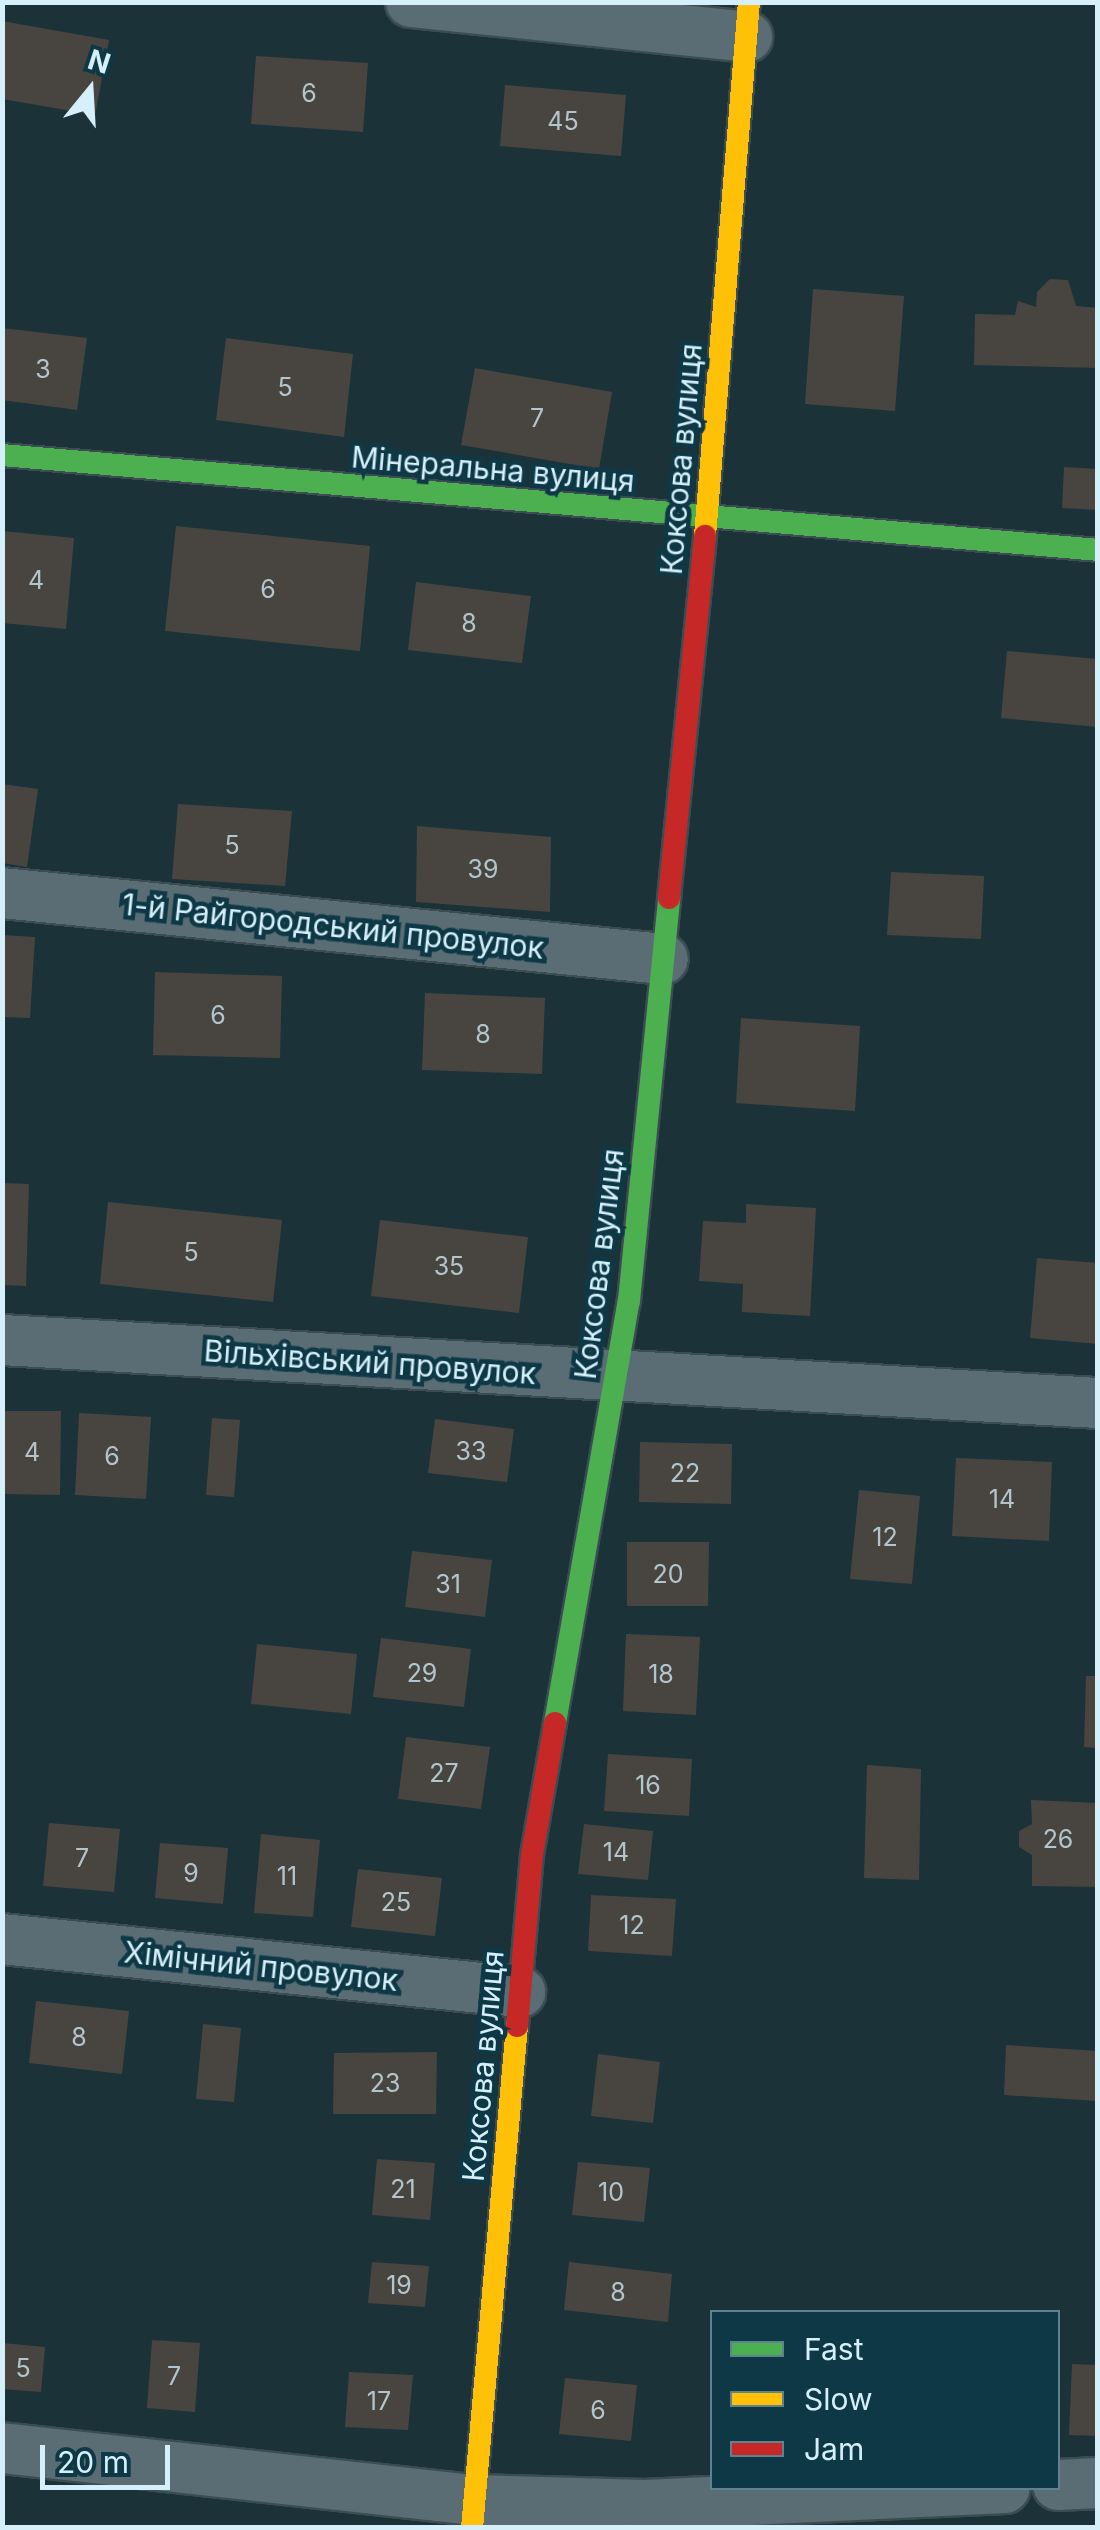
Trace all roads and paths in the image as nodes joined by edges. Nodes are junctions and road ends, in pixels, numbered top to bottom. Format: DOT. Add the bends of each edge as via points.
graph roads {
  1 [pos="412,2"];
  2 [pos="748,20"];
  3 [pos="2,455"];
  4 [pos="707,518"];
  5 [pos="1098,550"];
  6 [pos="2,892"];
  7 [pos="663,959"];
  8 [pos="2,1340"];
  9 [pos="616,1378"];
  10 [pos="1098,1404"];
  11 [pos="2,1939"];
  12 [pos="520,1992"];
  13 [pos="2,2448"];
  14 [pos="1098,2483"];
  15 [pos="1060,2485"];
  16 [pos="961,2490"];
  17 [pos="473,2514"];
  1 -- 2 [label="street"];
  2 -- 4 [label="street, Коксова вулиця"];
  3 -- 4 [label="street, Мінеральна вулиця"];
  4 -- 5 [label="street, Мінеральна вулиця"];
  4 -- 7 [label="street, Коксова вулиця"];
  6 -- 7 [label="street, 1-й Райгородський провулок"];
  7 -- 9 [label="street, Коксова вулиця"];
  8 -- 9 [label="street, Вільхівський провулок"];
  9 -- 10 [label="street, Вільхівський провулок"];
  9 -- 12 [label="street, Коксова вулиця" via="532,1856"];
  11 -- 12 [label="street, Хімічний провулок"];
  12 -- 17 [label="street, Коксова вулиця"];
  13 -- 17 [label="street"];
  14 -- 15 [label="street"];
  16 -- 17 [label="street"];
}
